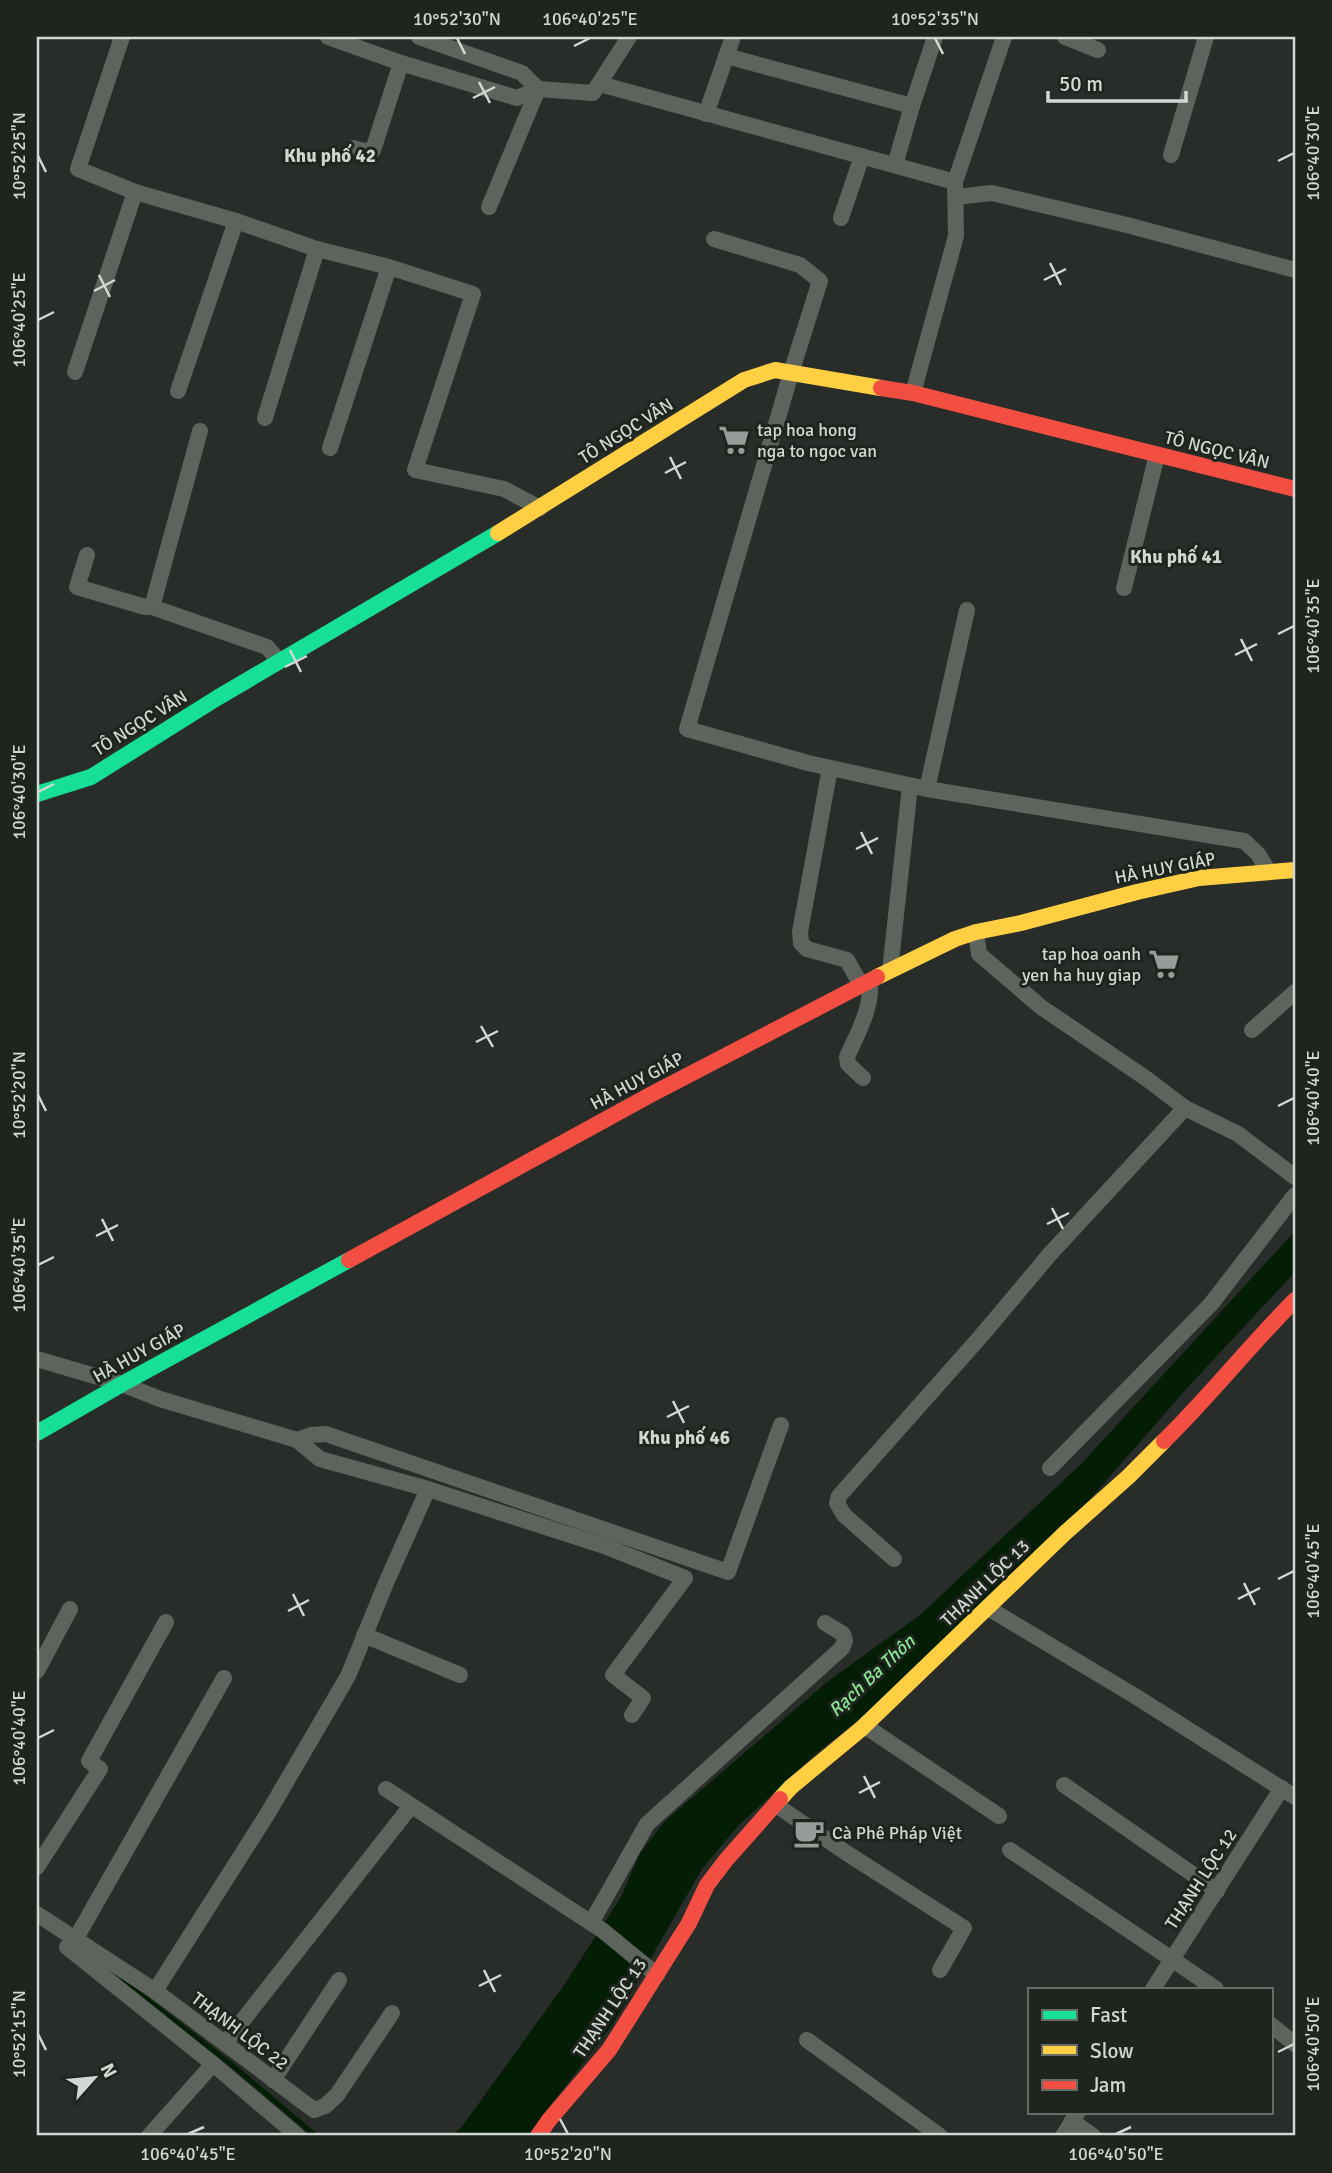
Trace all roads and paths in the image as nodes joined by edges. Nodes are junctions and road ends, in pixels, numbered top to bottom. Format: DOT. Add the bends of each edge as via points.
graph roads {
  1 [pos="122,37"];
  2 [pos="328,37"];
  3 [pos="419,37"];
  4 [pos="629,37"];
  5 [pos="733,37"];
  6 [pos="934,37"];
  7 [pos="1004,37"];
  8 [pos="1065,37"];
  9 [pos="1206,37"];
  10 [pos="1098,50"];
  11 [pos="726,56"];
  12 [pos="401,63"];
  13 [pos="600,84"];
  14 [pos="538,89"];
  15 [pos="912,107"];
  16 [pos="706,114"];
  17 [pos="353,148"];
  18 [pos="1171,155"];
  19 [pos="862,156"];
  20 [pos="895,165"];
  21 [pos="955,189"];
  22 [pos="135,192"];
  23 [pos="489,207"];
  24 [pos="841,218"];
  25 [pos="236,221"];
  26 [pos="714,239"];
  27 [pos="317,250"];
  28 [pos="389,267"];
  29 [pos="1295,270"];
  30 [pos="75,372"];
  31 [pos="791,373"];
  32 [pos="178,391"];
  33 [pos="913,393"];
  34 [pos="265,418"];
  35 [pos="200,431"];
  36 [pos="330,448"];
  37 [pos="1157,455"];
  38 [pos="1295,489"];
  39 [pos="540,508"];
  40 [pos="87,555"];
  41 [pos="1124,589"];
  42 [pos="152,607"];
  43 [pos="967,610"];
  44 [pos="279,661"];
  45 [pos="830,768"];
  46 [pos="910,786"];
  47 [pos="927,789"];
  48 [pos="37,794"];
  49 [pos="1295,870"];
  50 [pos="1269,873"];
  51 [pos="976,932"];
  52 [pos="890,971"];
  53 [pos="865,983"];
  54 [pos="1295,992"];
  55 [pos="1252,1030"];
  56 [pos="863,1078"];
  57 [pos="1185,1108"];
  58 [pos="1295,1177"];
  59 [pos="1295,1195"];
  60 [pos="1295,1300"];
  61 [pos="37,1359"];
  62 [pos="122,1384"];
  63 [pos="781,1425"];
  64 [pos="37,1437"];
  65 [pos="297,1440"];
  66 [pos="1050,1468"];
  67 [pos="428,1489"];
  68 [pos="894,1559"];
  69 [pos="988,1608"];
  70 [pos="70,1609"];
  71 [pos="166,1622"];
  72 [pos="825,1623"];
  73 [pos="364,1635"];
  74 [pos="37,1671"];
  75 [pos="460,1675"];
  76 [pos="224,1678"];
  77 [pos="632,1714"];
  78 [pos="865,1726"];
  79 [pos="1064,1785"];
  80 [pos="386,1789"];
  81 [pos="1289,1793"];
  82 [pos="776,1805"];
  83 [pos="411,1806"];
  84 [pos="999,1816"];
  85 [pos="1010,1850"];
  86 [pos="37,1867"];
  87 [pos="1217,1891"];
  88 [pos="37,1914"];
  89 [pos="37,1926"];
  90 [pos="596,1926"];
  91 [pos="75,1940"];
  92 [pos="1172,1960"];
  93 [pos="940,1970"];
  94 [pos="654,1972"];
  95 [pos="339,1980"];
  96 [pos="1154,1988"];
  97 [pos="1214,1988"];
  98 [pos="155,1991"];
  99 [pos="392,2013"];
  100 [pos="1272,2026"];
  101 [pos="807,2040"];
  102 [pos="225,2043"];
  103 [pos="1295,2043"];
  104 [pos="213,2064"];
  105 [pos="273,2080"];
  106 [pos="1075,2116"];
  107 [pos="149,2136"];
  108 [pos="298,2136"];
  109 [pos="538,2136"];
  110 [pos="940,2136"];
  111 [pos="1063,2136"];
  112 [pos="1093,2136"];
  1 -- 22 [label="street" via="78,169"];
  2 -- 12 [label="street"];
  3 -- 14 [label="street" via="522,73"];
  4 -- 13 [label="street"];
  5 -- 11 [label="street"];
  6 -- 15 [label="street"];
  7 -- 21 [label="street"];
  8 -- 10 [label="street"];
  9 -- 18 [label="street"];
  11 -- 15 [label="street"];
  11 -- 16 [label="street"];
  12 -- 14 [label="street" via="517,98"];
  12 -- 17 [label="street" via="373,150"];
  13 -- 14 [label="street" via="593,93"];
  13 -- 16 [label="street"];
  14 -- 23 [label="street"];
  15 -- 20 [label="street"];
  16 -- 19 [label="street"];
  19 -- 20 [label="street"];
  19 -- 24 [label="street"];
  20 -- 21 [label="street"];
  21 -- 29 [label="street" via="992,193 1127,225"];
  21 -- 33 [label="street" via="956,236"];
  22 -- 25 [label="street"];
  22 -- 30 [label="street"];
  25 -- 27 [label="street"];
  25 -- 32 [label="street"];
  26 -- 31 [label="street" via="800,265 820,281"];
  27 -- 28 [label="street"];
  27 -- 34 [label="street"];
  28 -- 36 [label="street"];
  28 -- 39 [label="street" via="473,294 415,470 504,489"];
  31 -- 33 [label="street, TÔ NGỌC VÂN"];
  31 -- 39 [label="street, TÔ NGỌC VÂN" via="775,370 744,380"];
  31 -- 45 [label="street" via="687,729"];
  33 -- 37 [label="street, TÔ NGỌC VÂN"];
  35 -- 42 [label="street"];
  37 -- 38 [label="street, TÔ NGỌC VÂN"];
  37 -- 41 [label="street"];
  39 -- 44 [label="street, TÔ NGỌC VÂN"];
  40 -- 42 [label="street" via="77,587"];
  42 -- 44 [label="street" via="267,646"];
  43 -- 47 [label="street"];
  44 -- 48 [label="street, TÔ NGỌC VÂN" via="91,777"];
  45 -- 46 [label="street"];
  45 -- 53 [label="street" via="801,943 807,949 847,960"];
  46 -- 47 [label="street"];
  46 -- 52 [label="street"];
  47 -- 50 [label="street" via="1244,841"];
  49 -- 50 [label="street, HÀ HUY GIÁP"];
  50 -- 51 [label="street, HÀ HUY GIÁP" via="1199,878"];
  51 -- 52 [label="street, HÀ HUY GIÁP"];
  51 -- 57 [label="street" via="979,954 1041,1007"];
  52 -- 53 [label="street, HÀ HUY GIÁP"];
  53 -- 56 [label="street" via="871,996 847,1057"];
  53 -- 62 [label="street, HÀ HUY GIÁP" via="617,1112"];
  54 -- 55 [label="street"];
  57 -- 58 [label="street" via="1238,1134"];
  57 -- 68 [label="street" via="1050,1254 839,1496 837,1503 844,1515"];
  59 -- 66 [label="street" via="1211,1304"];
  60 -- 69 [label="street, THẠNH LỘC 13" via="1183,1423"];
  61 -- 62 [label="street"];
  62 -- 64 [label="street, HÀ HUY GIÁP"];
  62 -- 65 [label="street"];
  63 -- 65 [label="street" via="728,1572 326,1434"];
  65 -- 67 [label="street" via="320,1458"];
  67 -- 73 [label="street"];
  67 -- 77 [label="street" via="607,1547 685,1578 613,1675 643,1698"];
  69 -- 78 [label="street, THẠNH LỘC 13"];
  69 -- 81 [label="street"];
  70 -- 74 [label="street"];
  71 -- 86 [label="street" via="89,1761 100,1769"];
  72 -- 90 [label="street" via="843,1634 842,1648 648,1824"];
  73 -- 75 [label="street"];
  73 -- 98 [label="street" via="348,1676 268,1813"];
  76 -- 91 [label="street"];
  78 -- 82 [label="street, THẠNH LỘC 13" via="791,1787"];
  78 -- 84 [label="street"];
  79 -- 87 [label="street"];
  80 -- 83 [label="street"];
  81 -- 87 [label="street, THẠNH LỘC 12"];
  82 -- 93 [label="street" via="964,1928"];
  82 -- 94 [label="street, THẠNH LỘC 13" via="707,1885 689,1923"];
  83 -- 90 [label="street"];
  83 -- 102 [label="street"];
  85 -- 92 [label="street"];
  87 -- 92 [label="street, THẠNH LỘC 12"];
  88 -- 91 [label="street, THẠNH LỘC 22"];
  89 -- 104 [label="street"];
  90 -- 94 [label="street"];
  91 -- 98 [label="street, THẠNH LỘC 22"];
  92 -- 96 [label="street, THẠNH LỘC 12"];
  92 -- 97 [label="street"];
  94 -- 109 [label="street, THẠNH LỘC 13" via="609,2050"];
  95 -- 105 [label="street"];
  98 -- 102 [label="street, THẠNH LỘC 22"];
  99 -- 105 [label="street, THẠNH LỘC 22" via="325,2106 314,2110"];
  100 -- 103 [label="street"];
  101 -- 110 [label="street"];
  102 -- 105 [label="street, THẠNH LỘC 22"];
  104 -- 107 [label="street"];
  104 -- 108 [label="street"];
  106 -- 111 [label="street"];
  106 -- 112 [label="street"];
}
